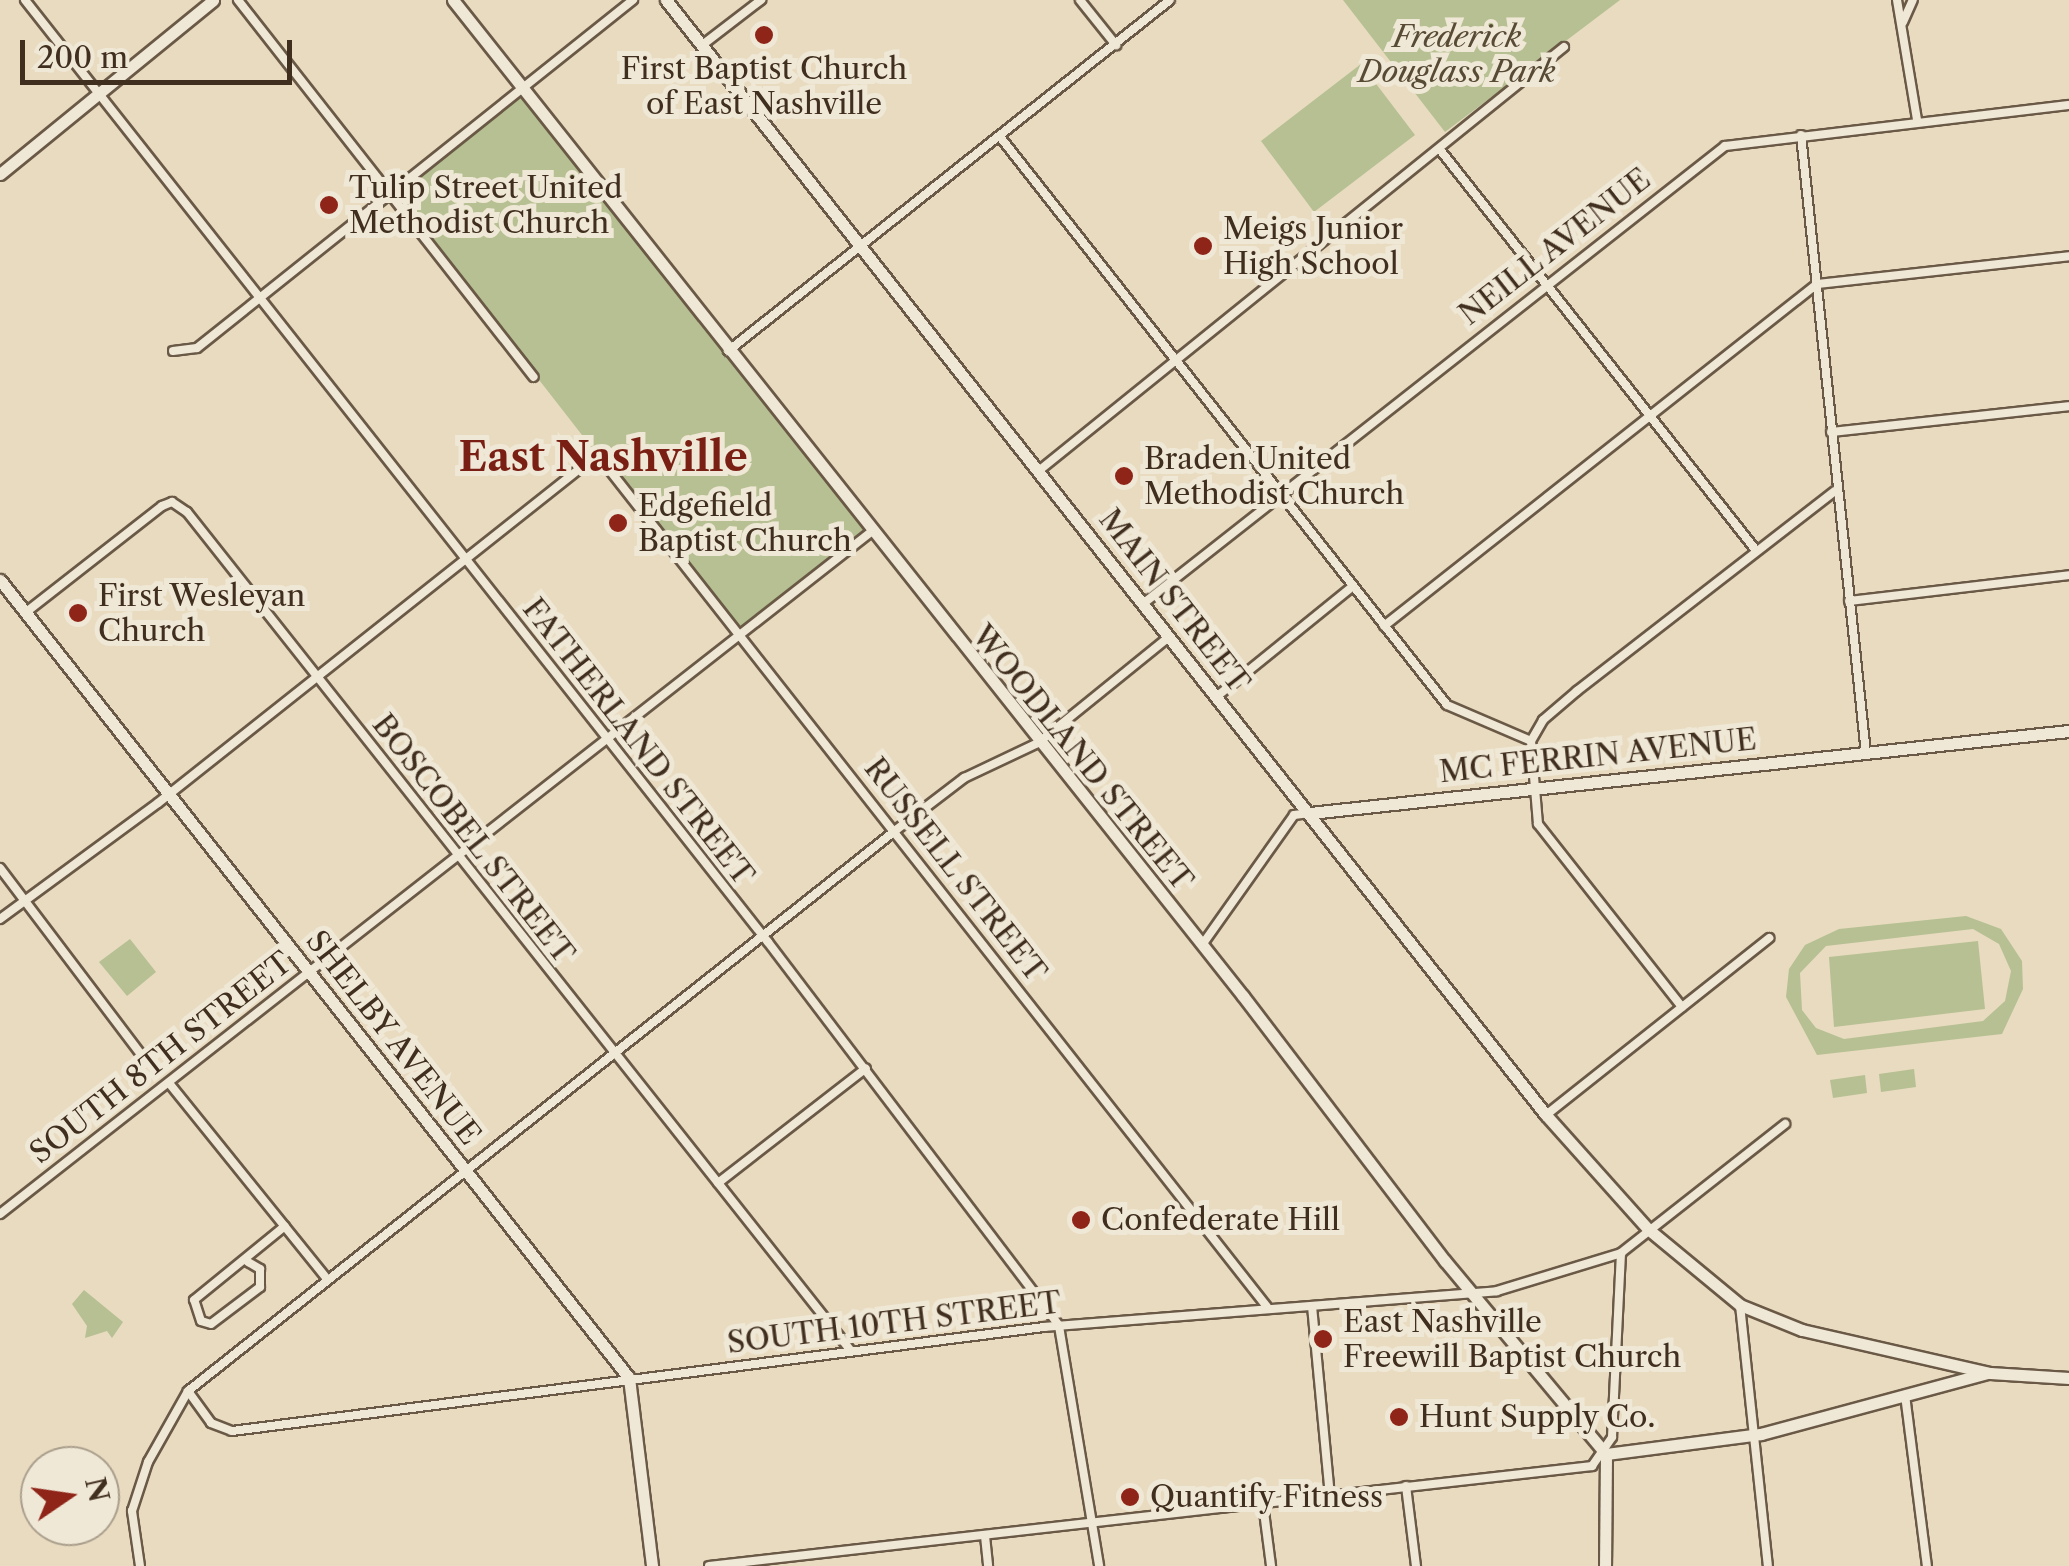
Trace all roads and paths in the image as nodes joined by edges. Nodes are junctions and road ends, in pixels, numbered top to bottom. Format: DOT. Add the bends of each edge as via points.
graph roads {
  1 [pos="25,0"];
  2 [pos="213,0"];
  3 [pos="238,0"];
  4 [pos="452,0"];
  5 [pos="633,0"];
  6 [pos="666,0"];
  7 [pos="761,0"];
  8 [pos="1080,0"];
  9 [pos="1170,0"];
  10 [pos="1898,0"];
  11 [pos="1913,0"];
  12 [pos="1902,22"];
  13 [pos="1116,45"];
  14 [pos="701,46"];
  15 [pos="1564,47"];
  16 [pos="523,90"];
  17 [pos="96,91"];
  18 [pos="2069,105"];
  19 [pos="1916,120"];
  20 [pos="1800,135"];
  21 [pos="1001,138"];
  22 [pos="1441,151"];
  23 [pos="0,174"];
  24 [pos="392,191"];
  25 [pos="862,246"];
  26 [pos="2069,256"];
  27 [pos="1547,284"];
  28 [pos="1817,284"];
  29 [pos="260,297"];
  30 [pos="173,351"];
  31 [pos="728,351"];
  32 [pos="1178,360"];
  33 [pos="534,377"];
  34 [pos="2069,406"];
  35 [pos="1651,415"];
  36 [pos="1831,432"];
  37 [pos="1041,469"];
  38 [pos="1836,491"];
  39 [pos="1279,493"];
  40 [pos="871,532"];
  41 [pos="1755,548"];
  42 [pos="464,558"];
  43 [pos="2069,575"];
  44 [pos="0,580"];
  45 [pos="1352,587"];
  46 [pos="1850,601"];
  47 [pos="1144,604"];
  48 [pos="25,613"];
  49 [pos="1384,626"];
  50 [pos="737,634"];
  51 [pos="1169,637"];
  52 [pos="315,676"];
  53 [pos="1216,697"];
  54 [pos="2069,731"];
  55 [pos="606,738"];
  56 [pos="1530,741"];
  57 [pos="1038,743"];
  58 [pos="1866,752"];
  59 [pos="1531,788"];
  60 [pos="170,793"];
  61 [pos="1310,814"];
  62 [pos="896,830"];
  63 [pos="457,854"];
  64 [pos="0,868"];
  65 [pos="26,900"];
  66 [pos="0,920"];
  67 [pos="764,937"];
  68 [pos="1770,938"];
  69 [pos="1200,947"];
  70 [pos="308,970"];
  71 [pos="1682,1008"];
  72 [pos="615,1055"];
  73 [pos="143,1056"];
  74 [pos="866,1068"];
  75 [pos="169,1083"];
  76 [pos="1546,1115"];
  77 [pos="1786,1124"];
  78 [pos="465,1170"];
  79 [pos="718,1183"];
  80 [pos="0,1214"];
  81 [pos="284,1226"];
  82 [pos="1648,1230"];
  83 [pos="1621,1253"];
  84 [pos="248,1262"];
  85 [pos="328,1280"];
  86 [pos="1475,1294"];
  87 [pos="1740,1305"];
  88 [pos="1312,1306"];
  89 [pos="1268,1308"];
  90 [pos="1059,1326"];
  91 [pos="851,1351"];
  92 [pos="1990,1372"];
  93 [pos="629,1378"];
  94 [pos="2069,1378"];
  95 [pos="188,1391"];
  96 [pos="1906,1395"];
  97 [pos="1752,1435"];
  98 [pos="1606,1454"];
  99 [pos="1406,1486"];
  100 [pos="1330,1495"];
  101 [pos="1263,1504"];
  102 [pos="1094,1523"];
  103 [pos="985,1536"];
  104 [pos="818,1554"];
  105 [pos="140,1566"];
  106 [pos="652,1566"];
  107 [pos="709,1566"];
  108 [pos="819,1566"];
  109 [pos="988,1566"];
  110 [pos="1100,1566"];
  111 [pos="1271,1566"];
  112 [pos="1416,1566"];
  113 [pos="1605,1566"];
  114 [pos="1768,1566"];
  115 [pos="1927,1566"];
  1 -- 17 [label="street, FATHERLAND STREET"];
  2 -- 17 [label="street"];
  3 -- 24 [label="street"];
  4 -- 16 [label="street, WOODLAND STREET"];
  5 -- 16 [label="street"];
  6 -- 14 [label="street, MAIN STREET"];
  7 -- 14 [label="street"];
  8 -- 13 [label="street"];
  9 -- 13 [label="street"];
  10 -- 12 [label="street"];
  11 -- 12 [label="street"];
  12 -- 19 [label="street"];
  13 -- 21 [label="street"];
  14 -- 25 [label="street, MAIN STREET"];
  15 -- 22 [label="street"];
  16 -- 24 [label="street"];
  16 -- 31 [label="street, WOODLAND STREET"];
  17 -- 23 [label="street"];
  17 -- 29 [label="street, FATHERLAND STREET"];
  18 -- 19 [label="street, NEILL AVENUE"];
  19 -- 20 [label="street, NEILL AVENUE"];
  20 -- 27 [label="street, NEILL AVENUE" via="1724,146"];
  20 -- 28 [label="street"];
  21 -- 25 [label="street"];
  21 -- 32 [label="street"];
  22 -- 27 [label="street"];
  22 -- 32 [label="street"];
  24 -- 29 [label="street"];
  24 -- 33 [label="street"];
  25 -- 31 [label="street"];
  25 -- 37 [label="street, MAIN STREET"];
  26 -- 28 [label="street"];
  27 -- 35 [label="street"];
  27 -- 39 [label="street, NEILL AVENUE"];
  28 -- 35 [label="street"];
  28 -- 36 [label="street"];
  29 -- 30 [label="street" via="197,348"];
  29 -- 42 [label="street, FATHERLAND STREET"];
  31 -- 40 [label="street, WOODLAND STREET"];
  32 -- 37 [label="street"];
  32 -- 39 [label="street"];
  34 -- 36 [label="street"];
  35 -- 41 [label="street"];
  35 -- 49 [label="street"];
  36 -- 38 [label="street"];
  37 -- 47 [label="street, MAIN STREET"];
  38 -- 41 [label="street"];
  38 -- 46 [label="street"];
  39 -- 45 [label="street"];
  39 -- 47 [label="street, NEILL AVENUE"];
  40 -- 50 [label="street, SOUTH 8TH STREET"];
  40 -- 57 [label="street, WOODLAND STREET"];
  41 -- 56 [label="street" via="1543,720"];
  42 -- 50 [label="street, RUSSELL STREET" via="587,463 604,463"];
  42 -- 52 [label="street"];
  42 -- 55 [label="street, FATHERLAND STREET"];
  43 -- 46 [label="street"];
  44 -- 48 [label="street, SHELBY AVENUE"];
  45 -- 49 [label="street"];
  45 -- 53 [label="street"];
  46 -- 58 [label="street"];
  47 -- 51 [label="street, MAIN STREET"];
  48 -- 52 [label="street, BOSCOBEL STREET" via="172,502"];
  48 -- 60 [label="street, SHELBY AVENUE"];
  49 -- 56 [label="street" via="1447,705"];
  50 -- 55 [label="street, SOUTH 8TH STREET"];
  50 -- 62 [label="street, RUSSELL STREET"];
  51 -- 53 [label="street, MAIN STREET"];
  51 -- 57 [label="street"];
  52 -- 60 [label="street"];
  52 -- 63 [label="street, BOSCOBEL STREET"];
  53 -- 61 [label="street, MAIN STREET"];
  54 -- 58 [label="street, MC FERRIN AVENUE"];
  55 -- 63 [label="street, SOUTH 8TH STREET"];
  55 -- 67 [label="street, FATHERLAND STREET"];
  56 -- 59 [label="street"];
  57 -- 62 [label="street" via="964,778"];
  57 -- 69 [label="street, WOODLAND STREET"];
  58 -- 59 [label="street, MC FERRIN AVENUE"];
  59 -- 61 [label="street, MC FERRIN AVENUE"];
  59 -- 71 [label="street" via="1538,824"];
  60 -- 65 [label="street"];
  60 -- 70 [label="street, SHELBY AVENUE"];
  61 -- 69 [label="street" via="1294,814"];
  61 -- 76 [label="street, MAIN STREET"];
  62 -- 67 [label="street"];
  62 -- 89 [label="street, RUSSELL STREET"];
  63 -- 70 [label="street, SOUTH 8TH STREET"];
  63 -- 72 [label="street, BOSCOBEL STREET"];
  64 -- 65 [label="street"];
  65 -- 66 [label="street"];
  65 -- 73 [label="street"];
  67 -- 72 [label="street"];
  67 -- 74 [label="street, FATHERLAND STREET"];
  68 -- 71 [label="street"];
  69 -- 86 [label="street, WOODLAND STREET"];
  70 -- 75 [label="street, SOUTH 8TH STREET"];
  70 -- 78 [label="street, SHELBY AVENUE"];
  71 -- 76 [label="street"];
  72 -- 78 [label="street"];
  72 -- 79 [label="street, BOSCOBEL STREET"];
  74 -- 79 [label="street"];
  74 -- 90 [label="street, FATHERLAND STREET"];
  75 -- 80 [label="street, SOUTH 8TH STREET"];
  75 -- 81 [label="street"];
  76 -- 82 [label="street, MAIN STREET"];
  77 -- 82 [label="street"];
  78 -- 85 [label="street"];
  78 -- 93 [label="street, SHELBY AVENUE"];
  79 -- 91 [label="street, BOSCOBEL STREET"];
  81 -- 84 [label="street"];
  81 -- 85 [label="street"];
  82 -- 83 [label="street"];
  82 -- 87 [label="street, MAIN STREET"];
  83 -- 86 [label="street, SOUTH 10TH STREET"];
  83 -- 98 [label="street"];
  84 -- 84 [label="street" via="194,1300 201,1321 211,1324 260,1287 260,1270"];
  85 -- 95 [label="street"];
  86 -- 88 [label="street, SOUTH 10TH STREET"];
  86 -- 98 [label="street, WOODLAND STREET"];
  87 -- 92 [label="street, MAIN STREET" via="1854,1346"];
  87 -- 97 [label="street"];
  88 -- 89 [label="street, SOUTH 10TH STREET"];
  88 -- 100 [label="street"];
  89 -- 90 [label="street, SOUTH 10TH STREET"];
  90 -- 91 [label="street, SOUTH 10TH STREET"];
  90 -- 102 [label="street, FATHERLAND STREET"];
  91 -- 93 [label="street, SOUTH 10TH STREET"];
  92 -- 94 [label="street"];
  92 -- 96 [label="street"];
  93 -- 95 [label="street, SOUTH 10TH STREET" via="232,1431 211,1423"];
  93 -- 106 [label="street"];
  95 -- 105 [label="street" via="148,1462 132,1511"];
  96 -- 97 [label="street"];
  96 -- 115 [label="street"];
  97 -- 98 [label="street"];
  97 -- 114 [label="street"];
  98 -- 99 [label="street" via="1592,1466"];
  98 -- 113 [label="street"];
  99 -- 100 [label="street"];
  99 -- 112 [label="street"];
  100 -- 101 [label="street"];
  101 -- 102 [label="street"];
  101 -- 111 [label="street"];
  102 -- 103 [label="street"];
  102 -- 110 [label="street, FATHERLAND STREET"];
  103 -- 104 [label="street"];
  103 -- 109 [label="street"];
  104 -- 107 [label="street"];
  104 -- 108 [label="street"];
}
